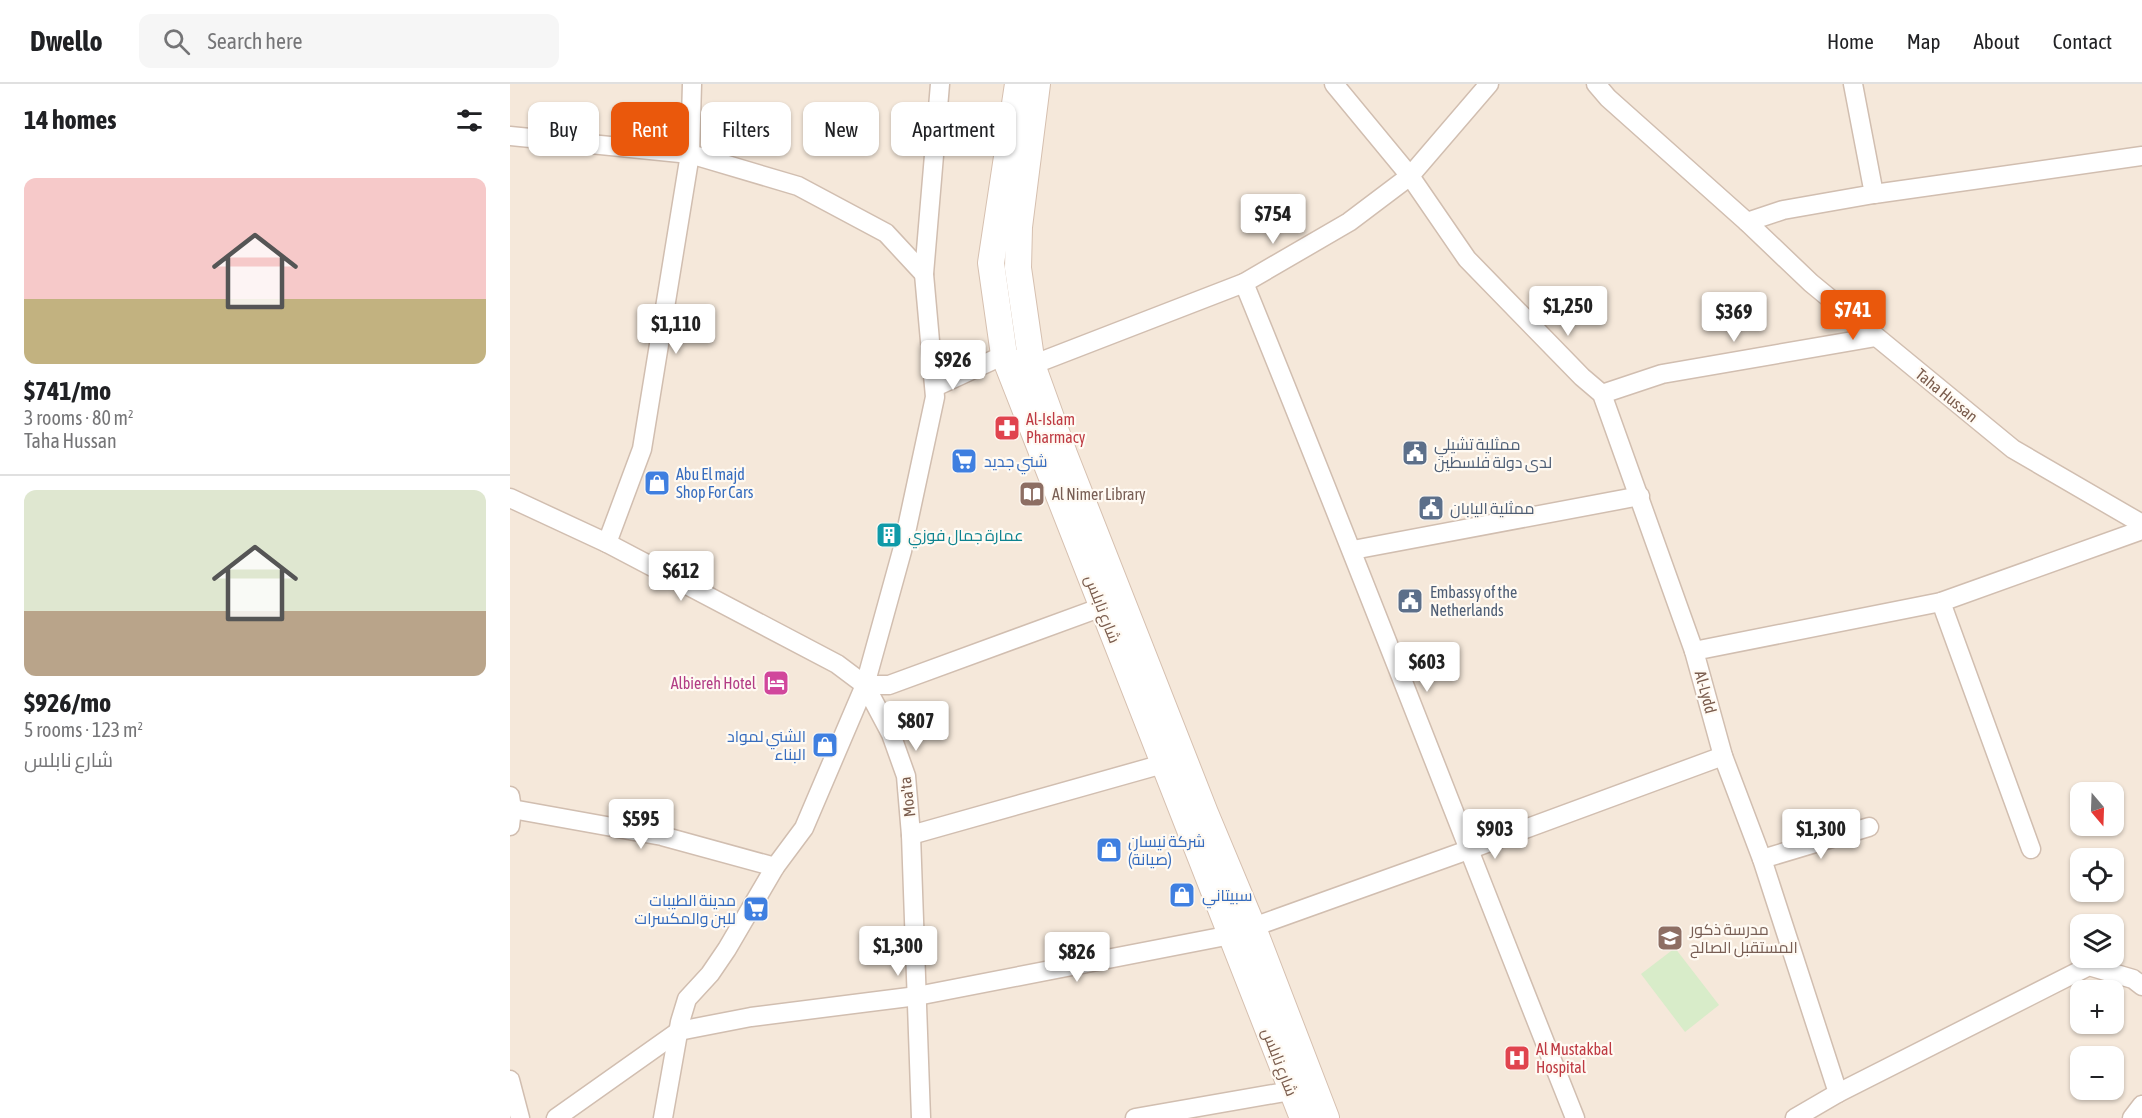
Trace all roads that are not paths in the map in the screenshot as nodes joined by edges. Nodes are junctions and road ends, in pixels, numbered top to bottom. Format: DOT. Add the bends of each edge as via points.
graph roads {
  1 [pos="692,84"];
  2 [pos="940,84"];
  3 [pos="1017,84"];
  4 [pos="1037,84"];
  5 [pos="1334,84"];
  6 [pos="1490,84"];
  7 [pos="1596,84"];
  8 [pos="1853,84"];
  9 [pos="1606,91"];
  10 [pos="510,136"];
  11 [pos="690,154"];
  12 [pos="2142,156"];
  13 [pos="1410,176"];
  14 [pos="1874,194"];
  15 [pos="1747,222"];
  16 [pos="924,274"];
  17 [pos="1244,283"];
  18 [pos="1876,337"];
  19 [pos="1004,355"];
  20 [pos="1032,365"];
  21 [pos="935,387"];
  22 [pos="1602,394"];
  23 [pos="1640,496"];
  24 [pos="510,498"];
  25 [pos="2142,524"];
  26 [pos="2142,530"];
  27 [pos="607,543"];
  28 [pos="1353,550"];
  29 [pos="1941,602"];
  30 [pos="1112,603"];
  31 [pos="1694,651"];
  32 [pos="865,685"];
  33 [pos="1723,756"];
  34 [pos="1163,764"];
  35 [pos="511,810"];
  36 [pos="1869,827"];
  37 [pos="911,835"];
  38 [pos="2031,849"];
  39 [pos="1468,850"];
  40 [pos="1762,859"];
  41 [pos="774,867"];
  42 [pos="1242,931"];
  43 [pos="2142,986"];
  44 [pos="917,996"];
  45 [pos="679,1031"];
  46 [pos="510,1080"];
  47 [pos="1303,1089"];
  48 [pos="1839,1093"];
  49 [pos="2142,1105"];
  50 [pos="520,1118"];
  51 [pos="556,1118"];
  52 [pos="663,1118"];
  53 [pos="921,1118"];
  54 [pos="1136,1118"];
  55 [pos="1303,1118"];
  56 [pos="1326,1118"];
  57 [pos="1575,1118"];
  58 [pos="1795,1118"];
  59 [pos="2132,1118"];
  1 -- 11 [label="street"];
  2 -- 16 [label="street"];
  3 -- 19 [label="main road, شارع نابلس" via="991,263"];
  4 -- 20 [label="main road, شارع نابلس" via="1018,258"];
  5 -- 13 [label="street"];
  6 -- 13 [label="street"];
  7 -- 9 [label="street, Taha Hussan"];
  8 -- 14 [label="street"];
  9 -- 15 [label="street, Taha Hussan"];
  10 -- 11 [label="street"];
  11 -- 16 [label="street" via="798,186 886,233"];
  11 -- 27 [label="street" via="642,449"];
  12 -- 14 [label="street"];
  13 -- 17 [label="street" via="1349,222"];
  13 -- 22 [label="street" via="1467,260"];
  14 -- 15 [label="street" via="1782,210"];
  15 -- 18 [label="street, Taha Hussan"];
  16 -- 21 [label="street"];
  17 -- 20 [label="street"];
  17 -- 28 [label="street"];
  18 -- 22 [label="street" via="1662,374"];
  18 -- 25 [label="street, Taha Hussan" via="2013,449"];
  19 -- 20 [label="street"];
  19 -- 21 [label="street"];
  19 -- 30 [label="main road, شارع نابلس"];
  20 -- 30 [label="main road, شارع نابلس"];
  21 -- 32 [label="street" via="902,551"];
  22 -- 23 [label="street"];
  23 -- 28 [label="street"];
  23 -- 31 [label="street"];
  24 -- 27 [label="street"];
  26 -- 29 [label="street, Al-Lydd"];
  27 -- 32 [label="street" via="837,664"];
  28 -- 39 [label="street"];
  29 -- 31 [label="street, Al-Lydd"];
  29 -- 38 [label="street"];
  30 -- 32 [label="street" via="890,684"];
  30 -- 34 [label="main road, شارع نابلس"];
  30 -- 42 [label="main road, شارع نابلس" via="1205,813"];
  31 -- 33 [label="street, Al-Lydd"];
  32 -- 37 [label="street, Moa'ta" via="891,734 906,776"];
  32 -- 41 [label="street" via="804,828"];
  33 -- 39 [label="street"];
  33 -- 40 [label="street, Al-Lydd"];
  34 -- 37 [label="street, Moa'ta"];
  34 -- 42 [label="main road, شارع نابلس"];
  35 -- 41 [label="street" via="662,836"];
  36 -- 40 [label="street"];
  37 -- 44 [label="street"];
  39 -- 42 [label="street"];
  39 -- 57 [label="street"];
  40 -- 48 [label="street, Al-Lydd"];
  41 -- 45 [label="street" via="727,949 687,999"];
  42 -- 44 [label="street"];
  42 -- 47 [label="main road, شارع نابلس"];
  43 -- 48 [label="street" via="2133,979 2089,966"];
  44 -- 45 [label="street" via="751,1017"];
  44 -- 53 [label="street"];
  45 -- 51 [label="street"];
  45 -- 52 [label="street"];
  46 -- 50 [label="street"];
  47 -- 54 [label="street"];
  47 -- 55 [label="main road, شارع نابلس"];
  47 -- 56 [label="main road, شارع نابلس"];
  48 -- 58 [label="street"];
  49 -- 59 [label="street"];
}
